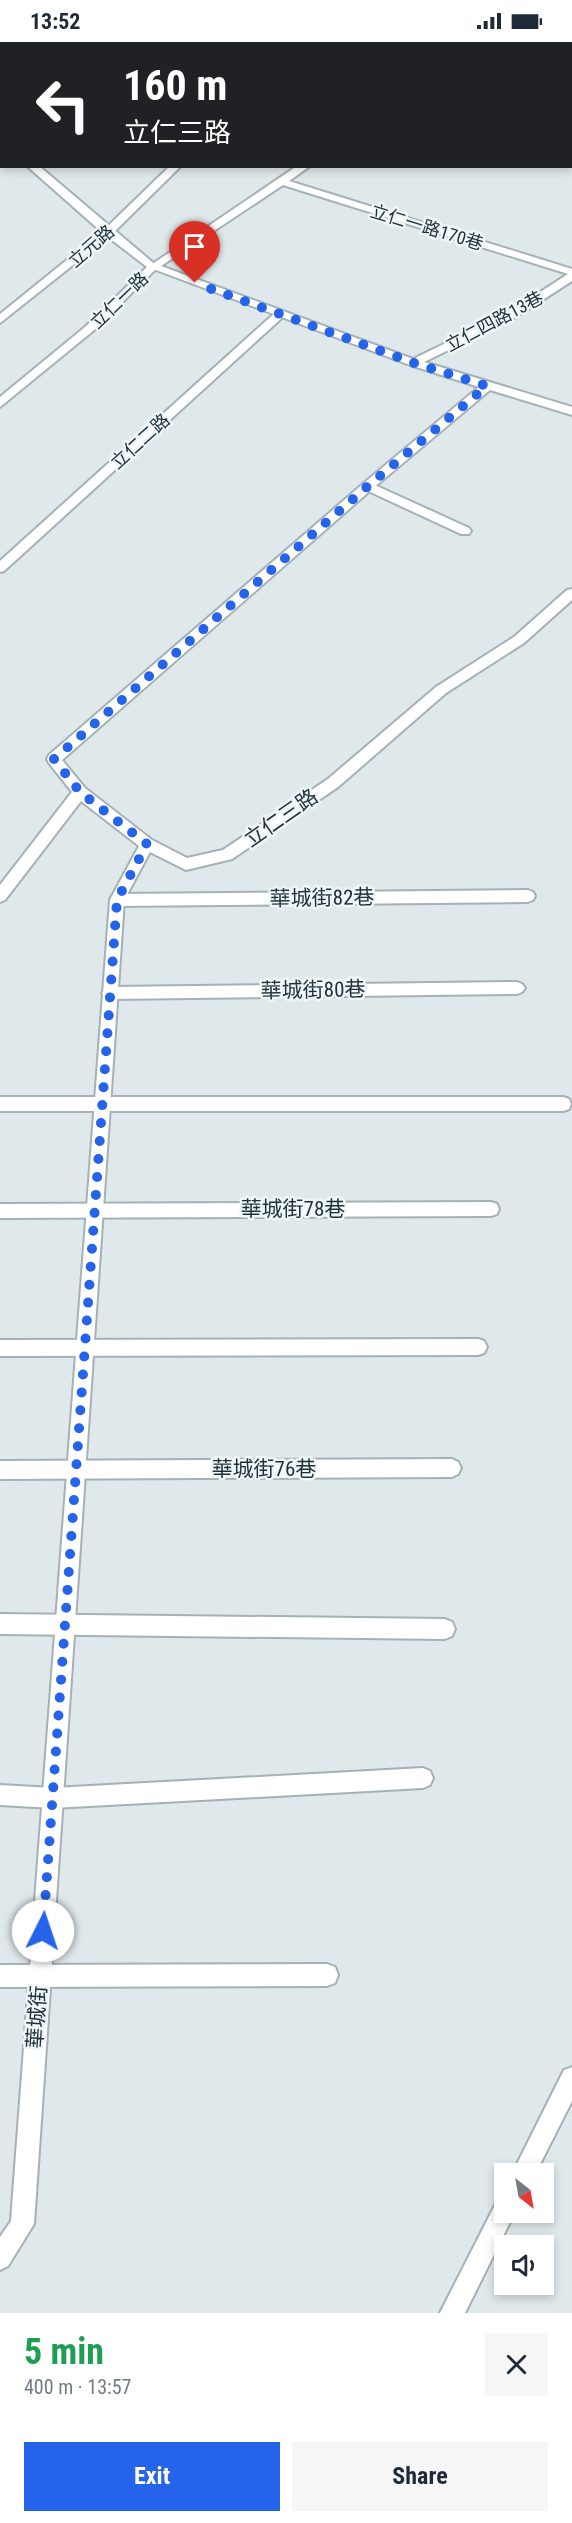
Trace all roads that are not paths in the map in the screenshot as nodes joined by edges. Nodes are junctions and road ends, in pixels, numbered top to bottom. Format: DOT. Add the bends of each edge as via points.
graph roads {
  1 [pos="34,168"];
  2 [pos="175,168"];
  3 [pos="302,168"];
  4 [pos="282,182"];
  5 [pos="108,232"];
  6 [pos="153,267"];
  7 [pos="572,274"];
  8 [pos="280,314"];
  9 [pos="0,320"];
  10 [pos="414,363"];
  11 [pos="487,386"];
  12 [pos="0,403"];
  13 [pos="572,411"];
  14 [pos="368,486"];
  15 [pos="465,531"];
  16 [pos="0,568"];
  17 [pos="572,593"];
  18 [pos="80,792"];
  19 [pos="147,844"];
  20 [pos="0,896"];
  21 [pos="528,896"];
  22 [pos="117,900"];
  23 [pos="517,988"];
  24 [pos="110,993"];
  25 [pos="0,1104"];
  26 [pos="102,1104"];
  27 [pos="563,1104"];
  28 [pos="491,1209"];
  29 [pos="94,1210"];
  30 [pos="0,1211"];
  31 [pos="478,1347"];
  32 [pos="0,1348"];
  33 [pos="84,1348"];
  34 [pos="453,1468"];
  35 [pos="0,1470"];
  36 [pos="76,1470"];
  37 [pos="0,1624"];
  38 [pos="64,1625"];
  39 [pos="445,1629"];
  40 [pos="423,1778"];
  41 [pos="0,1795"];
  42 [pos="53,1797"];
  43 [pos="327,1975"];
  44 [pos="0,1976"];
  45 [pos="40,1976"];
  46 [pos="572,2078"];
  47 [pos="529,2163"];
  48 [pos="498,2223"];
  49 [pos="0,2258"];
  50 [pos="452,2313"];
  1 -- 5 [label="street"];
  2 -- 5 [label="street, 立元路"];
  3 -- 4 [label="street, 立仁一路"];
  4 -- 6 [label="street, 立仁一路"];
  4 -- 7 [label="street, 立仁一路170巷"];
  5 -- 6 [label="street"];
  5 -- 9 [label="street, 立元路"];
  6 -- 8 [label="street"];
  6 -- 12 [label="street, 立仁一路" via="89,329"];
  7 -- 10 [label="street, 立仁四路13巷" via="512,315"];
  8 -- 10 [label="street"];
  8 -- 16 [label="street, 立仁二路"];
  10 -- 11 [label="street"];
  11 -- 13 [label="street"];
  11 -- 14 [label="street"];
  14 -- 15 [label="street"];
  14 -- 18 [label="street, 立仁三路" via="54,759"];
  17 -- 19 [label="street, 立仁三路" via="519,640 441,690 333,783 227,855 186,864"];
  18 -- 19 [label="street, 立仁三路"];
  18 -- 20 [label="street"];
  19 -- 22 [label="street, 華城街"];
  21 -- 22 [label="street, 華城街82巷"];
  22 -- 24 [label="street, 華城街"];
  23 -- 24 [label="street, 華城街80巷"];
  24 -- 26 [label="street, 華城街"];
  25 -- 26 [label="street"];
  26 -- 27 [label="street"];
  26 -- 29 [label="street, 華城街"];
  28 -- 29 [label="street, 華城街78巷"];
  29 -- 30 [label="street, 華城街78巷"];
  29 -- 33 [label="street, 華城街"];
  31 -- 33 [label="street"];
  32 -- 33 [label="street"];
  33 -- 36 [label="street, 華城街"];
  34 -- 36 [label="street, 華城街76巷"];
  35 -- 36 [label="street, 華城街76巷"];
  36 -- 38 [label="street, 華城街"];
  37 -- 38 [label="street"];
  38 -- 39 [label="street"];
  38 -- 42 [label="street, 華城街"];
  40 -- 42 [label="street"];
  41 -- 42 [label="street"];
  42 -- 45 [label="street, 華城街"];
  43 -- 45 [label="street"];
  44 -- 45 [label="street"];
  45 -- 49 [label="street, 華城街" via="22,2224"];
  46 -- 47 [label="street"];
  48 -- 50 [label="street"];
}
